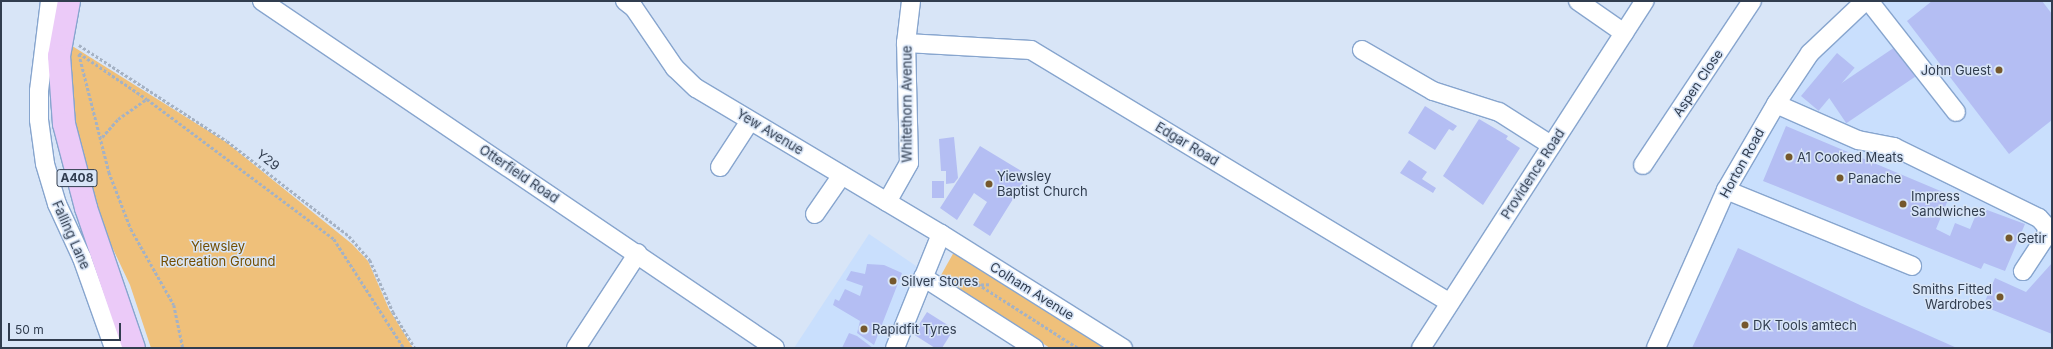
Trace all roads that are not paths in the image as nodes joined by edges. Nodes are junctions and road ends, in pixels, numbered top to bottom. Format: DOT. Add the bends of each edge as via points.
graph roads {
  1 [pos="50,1"];
  2 [pos="69,1"];
  3 [pos="262,1"];
  4 [pos="911,1"];
  5 [pos="1578,1"];
  6 [pos="1645,1"];
  7 [pos="1752,1"];
  8 [pos="1865,1"];
  9 [pos="1869,1"];
  10 [pos="635,3"];
  11 [pos="1624,33"];
  12 [pos="906,43"];
  13 [pos="1362,50"];
  14 [pos="1776,104"];
  15 [pos="1956,112"];
  16 [pos="750,121"];
  17 [pos="1551,145"];
  18 [pos="1643,165"];
  19 [pos="720,167"];
  20 [pos="842,175"];
  21 [pos="1726,190"];
  22 [pos="887,202"];
  23 [pos="815,214"];
  24 [pos="941,234"];
  25 [pos="638,253"];
  26 [pos="1912,266"];
  27 [pos="2023,271"];
  28 [pos="923,277"];
  29 [pos="1450,303"];
  30 [pos="114,348"];
  31 [pos="134,348"];
  32 [pos="576,348"];
  33 [pos="775,348"];
  34 [pos="895,348"];
  35 [pos="1034,348"];
  36 [pos="1123,348"];
  37 [pos="1421,348"];
  38 [pos="1656,348"];
  1 -- 30 [label="street, Falling Lane" via="39,91 39,120 45,164 57,204 87,272"];
  2 -- 31 [label="main road, Falling Lane / A408" via="66,43 59,83 73,166"];
  3 -- 25 [label="street, Otterfield Road"];
  4 -- 12 [label="street, Whitethorn Avenue"];
  5 -- 11 [label="street"];
  6 -- 11 [label="street, Providence Road"];
  7 -- 18 [label="street, Aspen Close"];
  8 -- 14 [label="street, Horton Road" via="1810,53"];
  9 -- 15 [label="street"];
  10 -- 16 [label="street, Yew Avenue" via="675,68 696,88"];
  11 -- 17 [label="street, Providence Road"];
  12 -- 22 [label="street, Whitethorn Avenue" via="909,163"];
  12 -- 29 [label="street, Edgar Road" via="1031,50"];
  13 -- 17 [label="street" via="1433,91 1499,112"];
  14 -- 21 [label="street, Horton Road"];
  14 -- 27 [label="street" via="1858,140 1894,148 2039,218 2047,227 2046,236"];
  16 -- 19 [label="street"];
  16 -- 20 [label="street, Yew Avenue"];
  17 -- 29 [label="street, Providence Road"];
  20 -- 22 [label="street, Yew Avenue"];
  20 -- 23 [label="street"];
  21 -- 26 [label="street"];
  21 -- 38 [label="street, Horton Road"];
  22 -- 24 [label="street, Yew Avenue"];
  24 -- 28 [label="street"];
  24 -- 36 [label="street, Colham Avenue"];
  25 -- 32 [label="street"];
  25 -- 33 [label="street, Otterfield Road"];
  28 -- 34 [label="street"];
  28 -- 35 [label="street"];
  29 -- 37 [label="street, Providence Road"];
}
